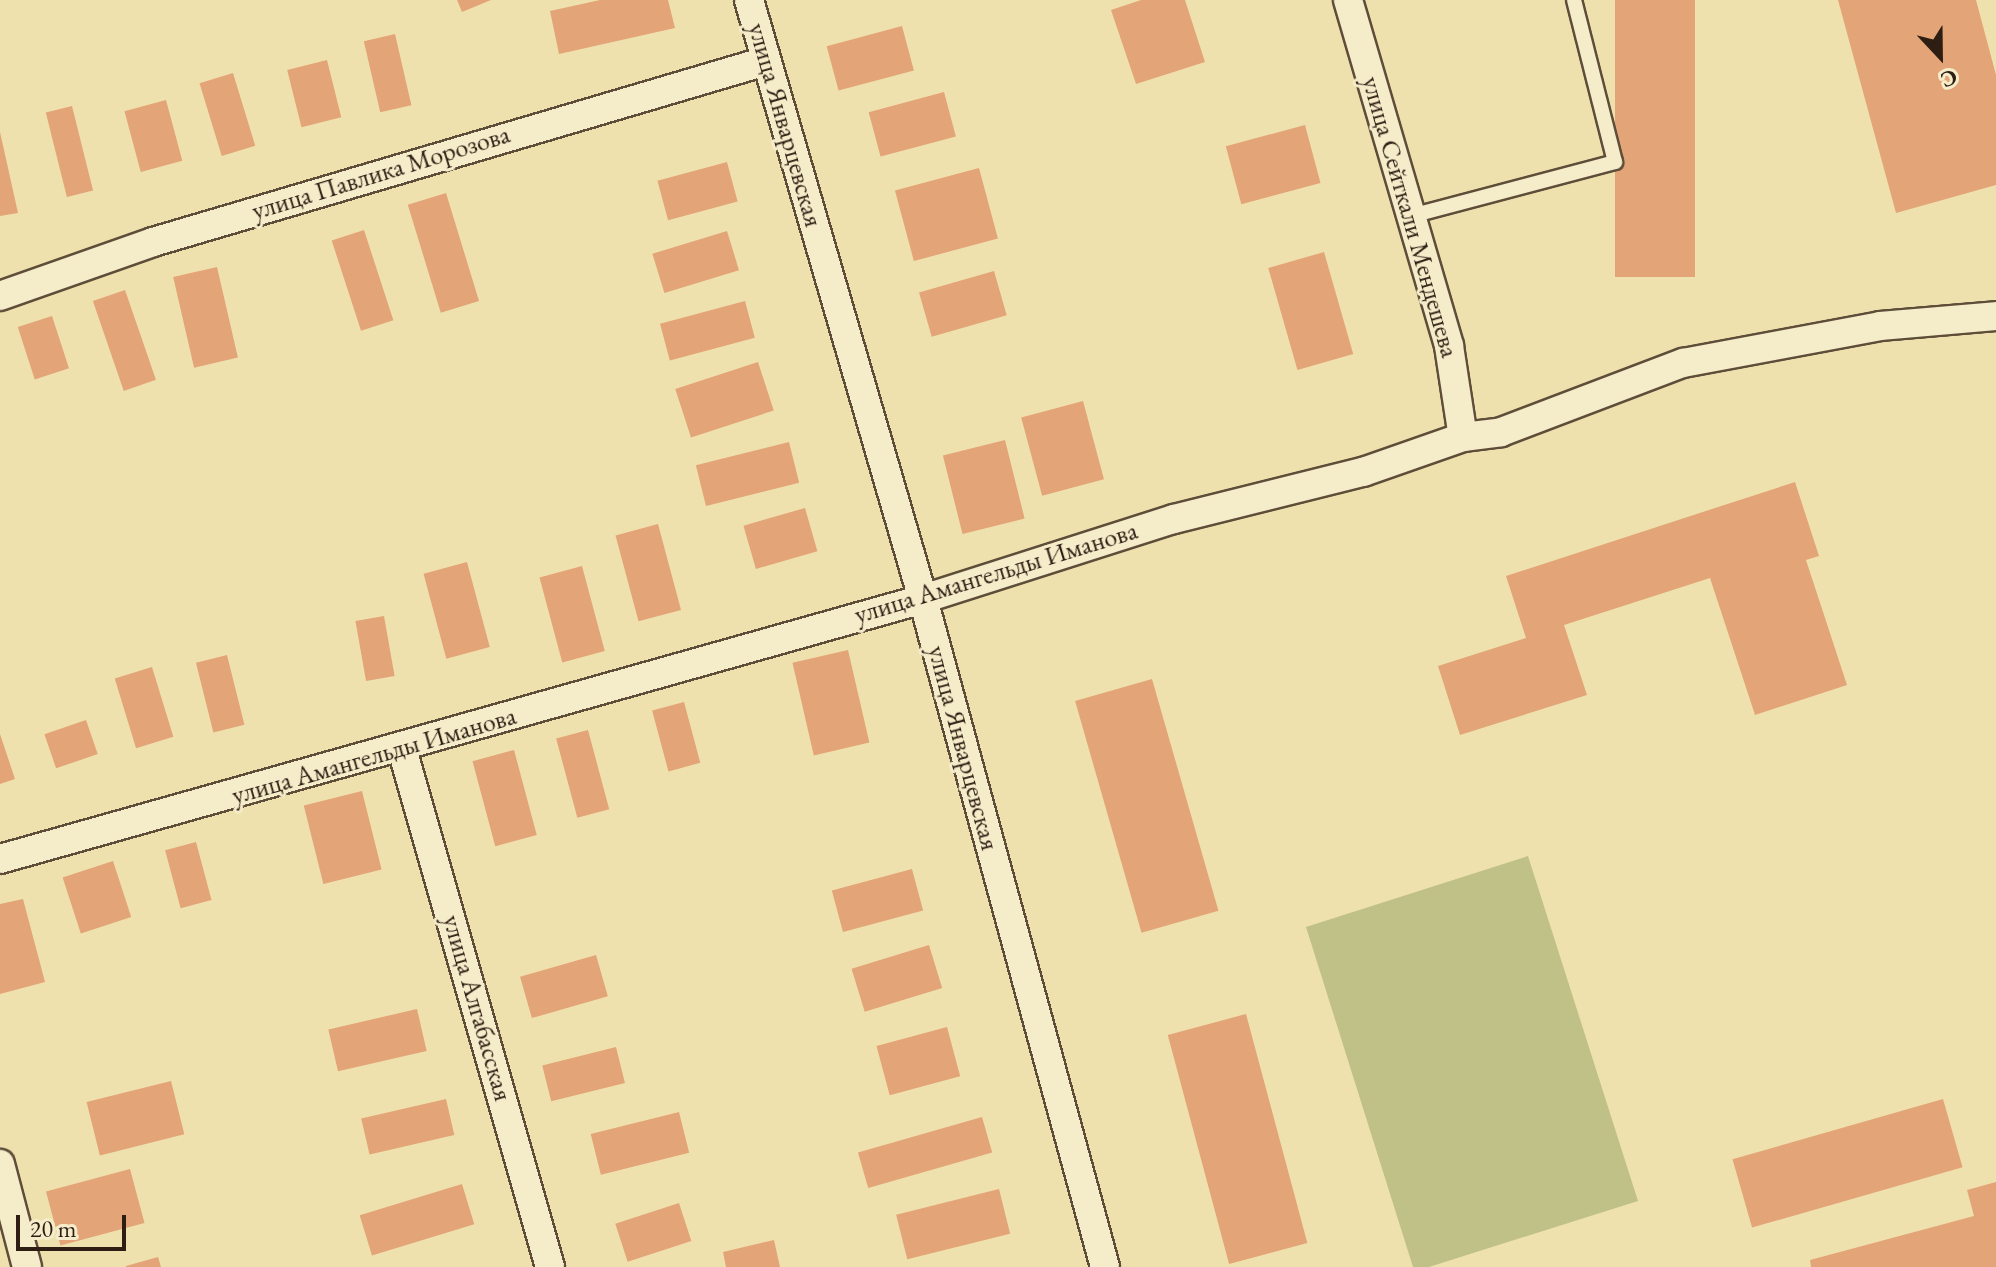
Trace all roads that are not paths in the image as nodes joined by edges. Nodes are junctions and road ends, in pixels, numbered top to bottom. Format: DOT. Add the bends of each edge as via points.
graph roads {
  1 [pos="749,0"];
  2 [pos="1348,0"];
  3 [pos="1574,0"];
  4 [pos="766,61"];
  5 [pos="1411,216"];
  6 [pos="0,296"];
  7 [pos="1996,316"];
  8 [pos="1463,437"];
  9 [pos="923,599"];
  10 [pos="402,749"];
  11 [pos="0,859"];
  12 [pos="0,1164"];
  13 [pos="27,1267"];
  14 [pos="550,1267"];
  15 [pos="1105,1267"];
  1 -- 4 [label="street, улица Январцевская"];
  2 -- 5 [label="street, улица Сейткали Мендешева"];
  3 -- 5 [label="lane" via="1615,162"];
  4 -- 6 [label="street, улица Павлика Морозова" via="153,242"];
  4 -- 9 [label="street, улица Январцевская"];
  5 -- 8 [label="street, улица Сейткали Мендешева" via="1449,346"];
  7 -- 8 [label="street, улица Амангельды Иманова" via="1880,326 1683,363 1501,432"];
  8 -- 9 [label="street, улица Амангельды Иманова" via="1363,472 1174,519"];
  9 -- 10 [label="street, улица Амангельды Иманова"];
  9 -- 15 [label="street, улица Январцевская"];
  10 -- 11 [label="street, улица Амангельды Иманова"];
  10 -- 14 [label="street, улица Алгабасская"];
  12 -- 13 [label="street"];
}
